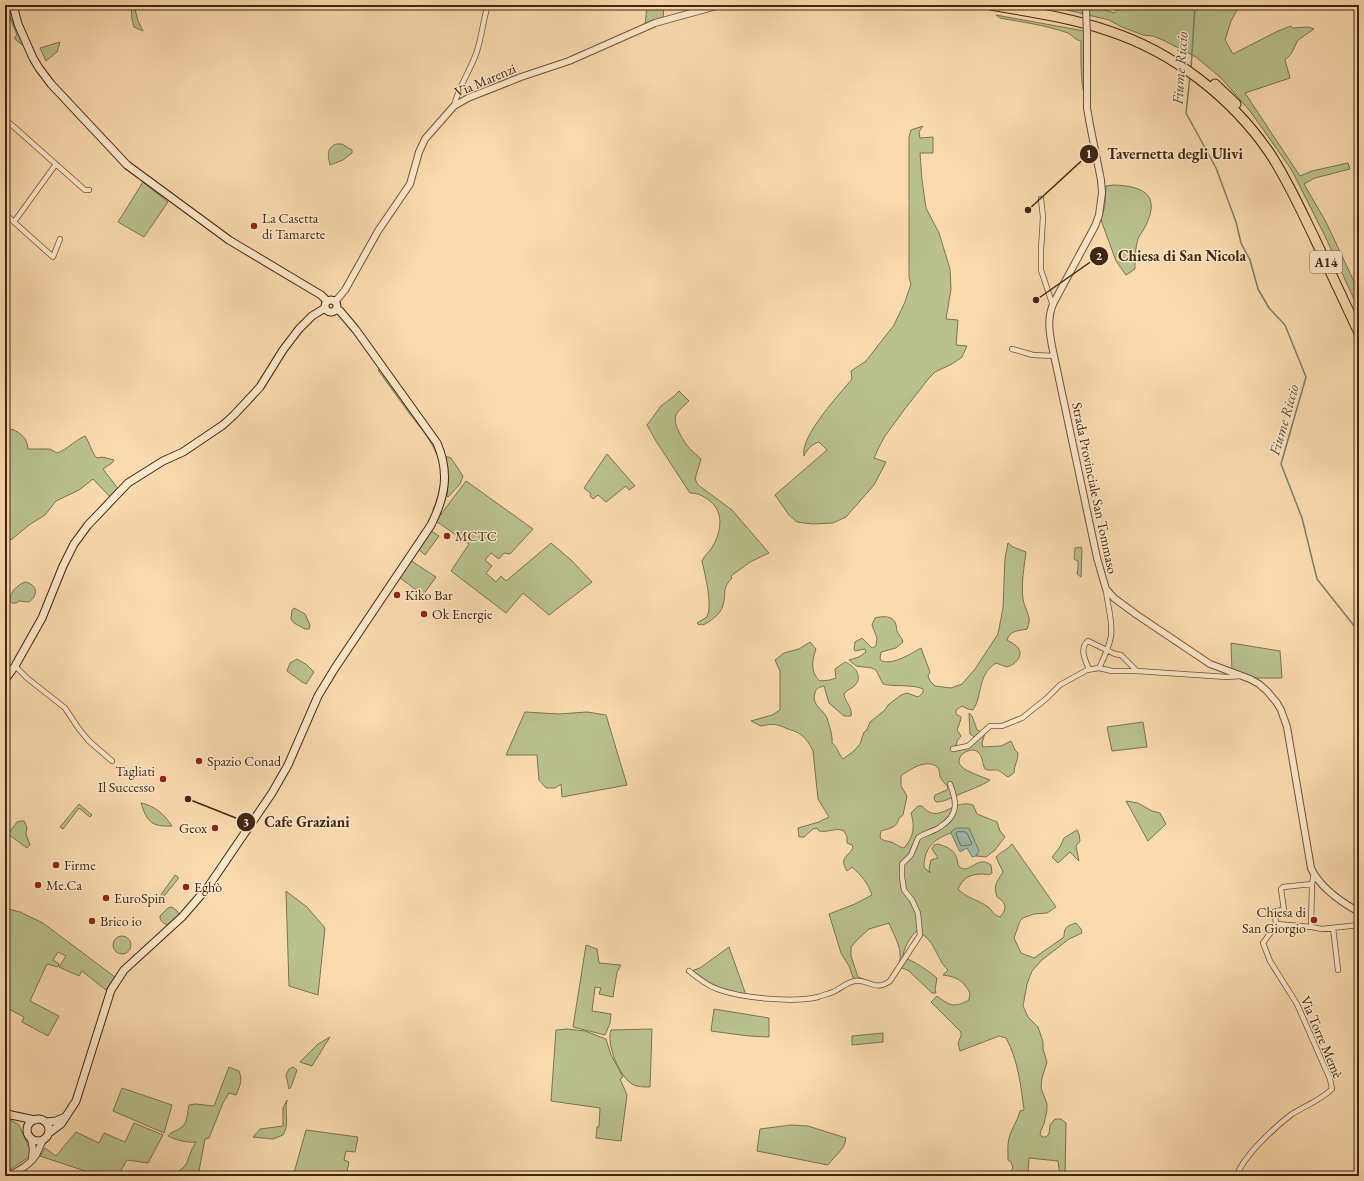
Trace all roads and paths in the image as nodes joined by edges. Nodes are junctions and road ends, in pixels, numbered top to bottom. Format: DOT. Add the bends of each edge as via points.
graph roads {
  1 [pos="13,5"];
  2 [pos="488,5"];
  3 [pos="720,5"];
  4 [pos="991,5"];
  5 [pos="1023,5"];
  6 [pos="1086,6"];
  7 [pos="1126,34"];
  8 [pos="454,106"];
  9 [pos="5,119"];
  10 [pos="56,164"];
  11 [pos="89,190"];
  12 [pos="1294,190"];
  13 [pos="1041,199"];
  14 [pos="5,214"];
  15 [pos="14,222"];
  16 [pos="60,239"];
  17 [pos="331,305"];
  18 [pos="1053,306"];
  19 [pos="1359,320"];
  20 [pos="1359,333"];
  21 [pos="1012,349"];
  22 [pos="1054,356"];
  23 [pos="1106,589"];
  24 [pos="1108,651"];
  25 [pos="15,666"];
  26 [pos="1100,668"];
  27 [pos="1089,669"];
  28 [pos="1137,671"];
  29 [pos="1242,676"];
  30 [pos="5,680"];
  31 [pos="953,749"];
  32 [pos="112,761"];
  33 [pos="950,784"];
  34 [pos="1314,874"];
  35 [pos="1312,884"];
  36 [pos="1359,912"];
  37 [pos="1359,925"];
  38 [pos="1276,926"];
  39 [pos="1311,927"];
  40 [pos="1333,928"];
  41 [pos="1338,970"];
  42 [pos="689,971"];
  43 [pos="8,1114"];
  44 [pos="66,1117"];
  45 [pos="35,1120"];
  46 [pos="46,1122"];
  47 [pos="27,1131"];
  48 [pos="49,1133"];
  49 [pos="30,1138"];
  50 [pos="43,1140"];
  51 [pos="30,1162"];
  52 [pos="8,1176"];
  53 [pos="1237,1176"];
  1 -- 17 [label="main road" via="18,24 39,68 127,165 229,240 321,295"];
  2 -- 8 [label="street" via="478,50"];
  3 -- 8 [label="street, Via Marenzi" via="656,23 569,61 520,77"];
  4 -- 7 [label="highway, A14"];
  5 -- 7 [label="highway, A14" via="1107,24"];
  6 -- 18 [label="street, Strada Provinciale San Tommaso, bridge" via="1087,108 1102,193 1095,226"];
  7 -- 12 [label="highway, A14" via="1199,79 1244,116"];
  8 -- 17 [label="street, Via Marenzi" via="425,139 410,184 378,231 345,290"];
  9 -- 10 [label="street"];
  10 -- 11 [label="street" via="85,190"];
  10 -- 15 [label="street"];
  12 -- 19 [label="highway, A14"];
  12 -- 20 [label="highway, A14"];
  13 -- 18 [label="street" via="1041,270"];
  14 -- 15 [label="street"];
  15 -- 16 [label="street" via="53,257"];
  17 -- 25 [label="main road" via="312,316 299,329 282,350 260,387 223,425 183,452 128,483 88,525 68,555 42,618"];
  17 -- 44 [label="main road" via="340,311 356,330 438,443 445,472 445,485 439,510 335,668 318,696 298,744 272,793 208,887 182,917 129,964 114,984 96,1032 78,1095"];
  18 -- 22 [label="street, Strada Provinciale San Tommaso" via="1049,331"];
  21 -- 22 [label="street" via="1033,355"];
  22 -- 23 [label="street, Strada Provinciale San Tommaso" via="1097,558"];
  23 -- 24 [label="street" via="1111,625"];
  23 -- 29 [label="street, Strada Provinciale San Tommaso" via="1137,615 1210,664"];
  24 -- 26 [label="street"];
  24 -- 27 [label="street" via="1086,642 1083,651"];
  24 -- 28 [label="street" via="1125,658"];
  25 -- 30 [label="main road"];
  25 -- 32 [label="street" via="65,708 89,741"];
  26 -- 27 [label="street"];
  26 -- 28 [label="street" via="1112,671"];
  27 -- 31 [label="street" via="1060,685 1022,718 1002,726 990,726 968,746"];
  28 -- 29 [label="street"];
  29 -- 34 [label="street, Strada Provinciale San Tommaso" via="1267,691 1277,703 1287,727"];
  33 -- 42 [label="street" via="955,803 950,819 918,838 911,855 902,864 904,890 918,913 920,935 890,981 877,986 853,981 832,992 812,998 796,999 757,997 717,989"];
  34 -- 35 [label="street"];
  34 -- 36 [label="street, Strada Provinciale San Tommaso" via="1330,892"];
  35 -- 38 [label="street" via="1283,886 1281,889 1284,910 1275,910"];
  35 -- 39 [label="street"];
  37 -- 40 [label="street"];
  38 -- 39 [label="street" via="1277,924"];
  38 -- 53 [label="street, Via Torre Memè" via="1263,943 1270,961 1298,1004 1332,1089 1275,1129 1242,1163"];
  39 -- 40 [label="street"];
  40 -- 41 [label="street"];
  43 -- 45 [label="main road"];
  43 -- 47 [label="main road" via="18,1120"];
  44 -- 46 [label="main road"];
  44 -- 48 [label="main road"];
  45 -- 46 [label="main road"];
  45 -- 47 [label="main road" via="29,1124"];
  46 -- 48 [label="main road"];
  47 -- 49 [label="main road"];
  48 -- 50 [label="main road"];
  49 -- 50 [label="main road" via="36,1141"];
  49 -- 51 [label="street" via="33,1149"];
  50 -- 51 [label="street"];
  51 -- 52 [label="street"];
}
